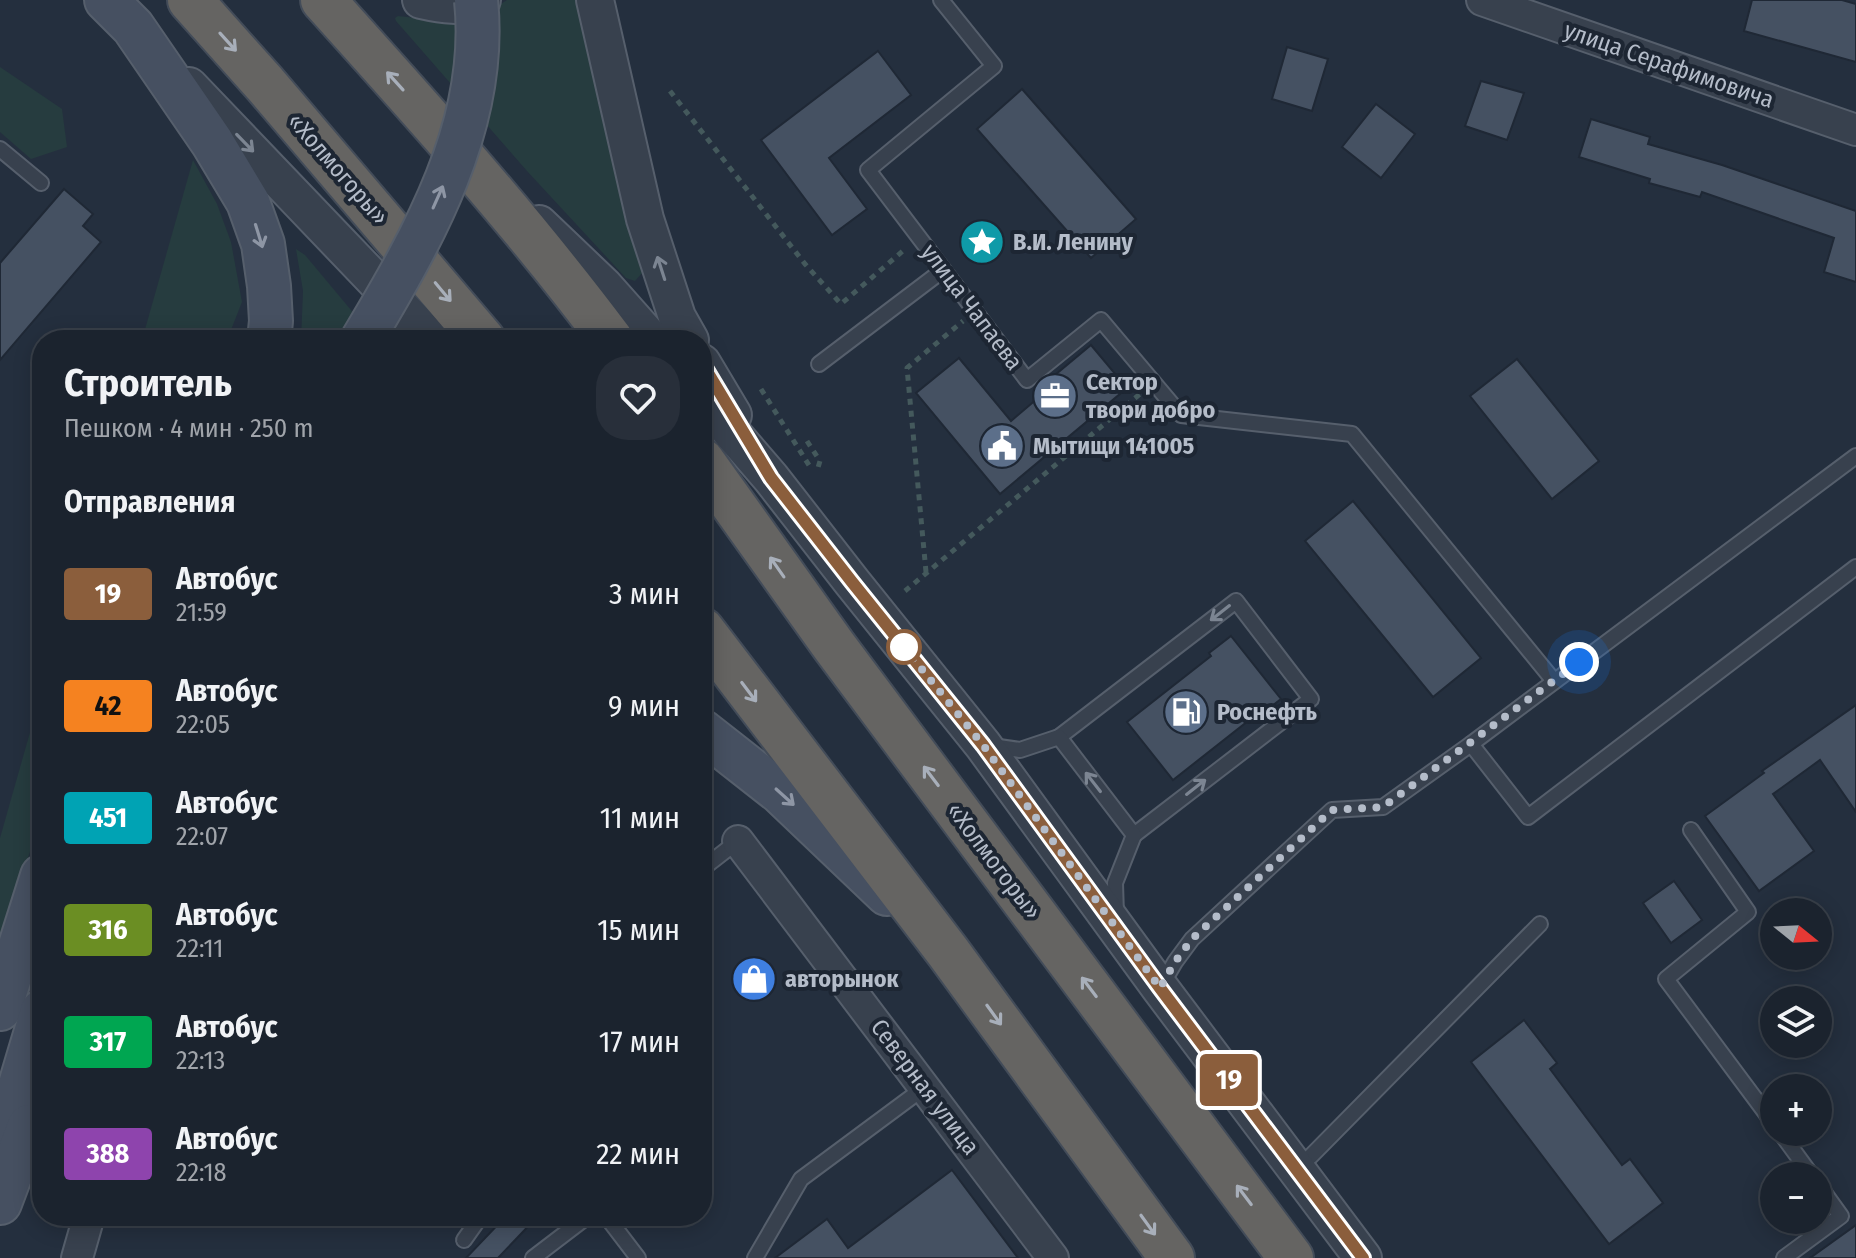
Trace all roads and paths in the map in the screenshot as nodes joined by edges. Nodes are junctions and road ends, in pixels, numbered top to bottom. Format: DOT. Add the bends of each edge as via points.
graph roads {
  1 [pos="190,0"];
  2 [pos="323,0"];
  3 [pos="421,0"];
  4 [pos="476,0"];
  5 [pos="482,0"];
  6 [pos="595,0"];
  7 [pos="941,0"];
  8 [pos="1482,0"];
  9 [pos="119,14"];
  10 [pos="670,91"];
  11 [pos="437,128"];
  12 [pos="1856,130"];
  13 [pos="0,149"];
  14 [pos="41,183"];
  15 [pos="943,270"];
  16 [pos="975,312"];
  17 [pos="270,330"];
  18 [pos="368,330"];
  19 [pos="423,330"];
  20 [pos="474,330"];
  21 [pos="604,330"];
  22 [pos="643,330"];
  23 [pos="684,330"];
  24 [pos="819,364"];
  25 [pos="712,380"];
  26 [pos="1153,384"];
  27 [pos="761,389"];
  28 [pos="712,410"];
  29 [pos="807,441"];
  30 [pos="1856,456"];
  31 [pos="712,475"];
  32 [pos="771,478"];
  33 [pos="1856,567"];
  34 [pos="926,573"];
  35 [pos="905,591"];
  36 [pos="712,643"];
  37 [pos="1554,681"];
  38 [pos="1059,737"];
  39 [pos="712,739"];
  40 [pos="1471,744"];
  41 [pos="983,745"];
  42 [pos="1691,830"];
  43 [pos="1134,835"];
  44 [pos="738,841"];
  45 [pos="712,860"];
  46 [pos="32,908"];
  47 [pos="1540,924"];
  48 [pos="1116,927"];
  49 [pos="948,952"];
  50 [pos="1160,988"];
  51 [pos="0,1009"];
  52 [pos="32,1045"];
  53 [pos="926,1087"];
  54 [pos="1760,1105"];
  55 [pos="32,1116"];
  56 [pos="0,1152"];
  57 [pos="1295,1168"];
  58 [pos="0,1203"];
  59 [pos="1832,1203"];
  60 [pos="1832,1223"];
  61 [pos="86,1226"];
  62 [pos="474,1226"];
  63 [pos="575,1226"];
  64 [pos="614,1226"];
  65 [pos="1817,1234"];
  66 [pos="464,1240"];
  67 [pos="77,1258"];
  68 [pos="533,1258"];
  69 [pos="638,1258"];
  70 [pos="755,1258"];
  71 [pos="1053,1258"];
  72 [pos="1172,1258"];
  73 [pos="1291,1258"];
  74 [pos="1363,1258"];
  75 [pos="1784,1258"];
  1 -- 20 [label="highway, «Холмогоры», one-way"];
  11 -- 2 [label="highway, one-way"];
  3 -- 5 [label="street" via="467,5"];
  18 -- 4 [label="main road, one-way, bridge" via="453,165 476,65"];
  23 -- 6 [label="street, one-way" via="645,219"];
  7 -- 15 [label="lane, улица Чапаева" via="994,66 868,170"];
  8 -- 12 [label="street, улица Серафимовича"];
  9 -- 17 [label="main road, one-way" via="212,142 248,202 263,244"];
  9 -- 19 [label="street, one-way"];
  10 -- 15 [label="path" via="841,304 904,250"];
  11 -- 21 [label="highway"];
  11 -- 22 [label="street" via="604,286"];
  13 -- 14 [label="lane"];
  15 -- 16 [label="lane, улица Чапаева"];
  15 -- 24 [label="lane"];
  16 -- 26 [label="lane, улица Чапаева" via="1027,380 1101,320"];
  16 -- 34 [label="path" via="907,368"];
  25 -- 32 [label="street"];
  26 -- 34 [label="path"];
  26 -- 37 [label="lane, улица Чапаева" via="1181,415 1352,434"];
  27 -- 29 [label="path" via="815,471 820,461"];
  28 -- 32 [label="street"];
  30 -- 37 [label="lane"];
  73 -- 31 [label="highway, «Холмогоры», one-way"];
  32 -- 41 [label="street"];
  33 -- 40 [label="lane" via="1528,817"];
  34 -- 35 [label="path"];
  36 -- 49 [label="highway, one-way"];
  37 -- 40 [label="lane"];
  38 -- 41 [label="lane" via="1020,750"];
  43 -- 38 [label="lane, one-way"];
  43 -- 38 [label="lane, one-way" via="1311,699 1236,601"];
  39 -- 49 [label="main road, one-way" via="781,793"];
  40 -- 50 [label="lane" via="1383,807 1332,810 1192,939"];
  41 -- 48 [label="street"];
  42 -- 54 [label="lane" via="1748,912 1666,979"];
  43 -- 48 [label="lane" via="1115,883"];
  44 -- 45 [label="lane"];
  44 -- 53 [label="street, Северная улица"];
  46 -- 51 [label="main road"];
  47 -- 57 [label="lane"];
  48 -- 50 [label="street"];
  49 -- 72 [label="highway, one-way"];
  50 -- 57 [label="street"];
  52 -- 56 [label="main road"];
  53 -- 70 [label="lane" via="801,1179"];
  53 -- 71 [label="street, Северная улица"];
  55 -- 58 [label="main road"];
  57 -- 74 [label="street"];
  59 -- 60 [label="lane" via="1841,1216"];
  61 -- 67 [label="street"];
  62 -- 66 [label="lane"];
  63 -- 68 [label="lane"];
  64 -- 69 [label="lane"];
  65 -- 75 [label="lane"];
}
